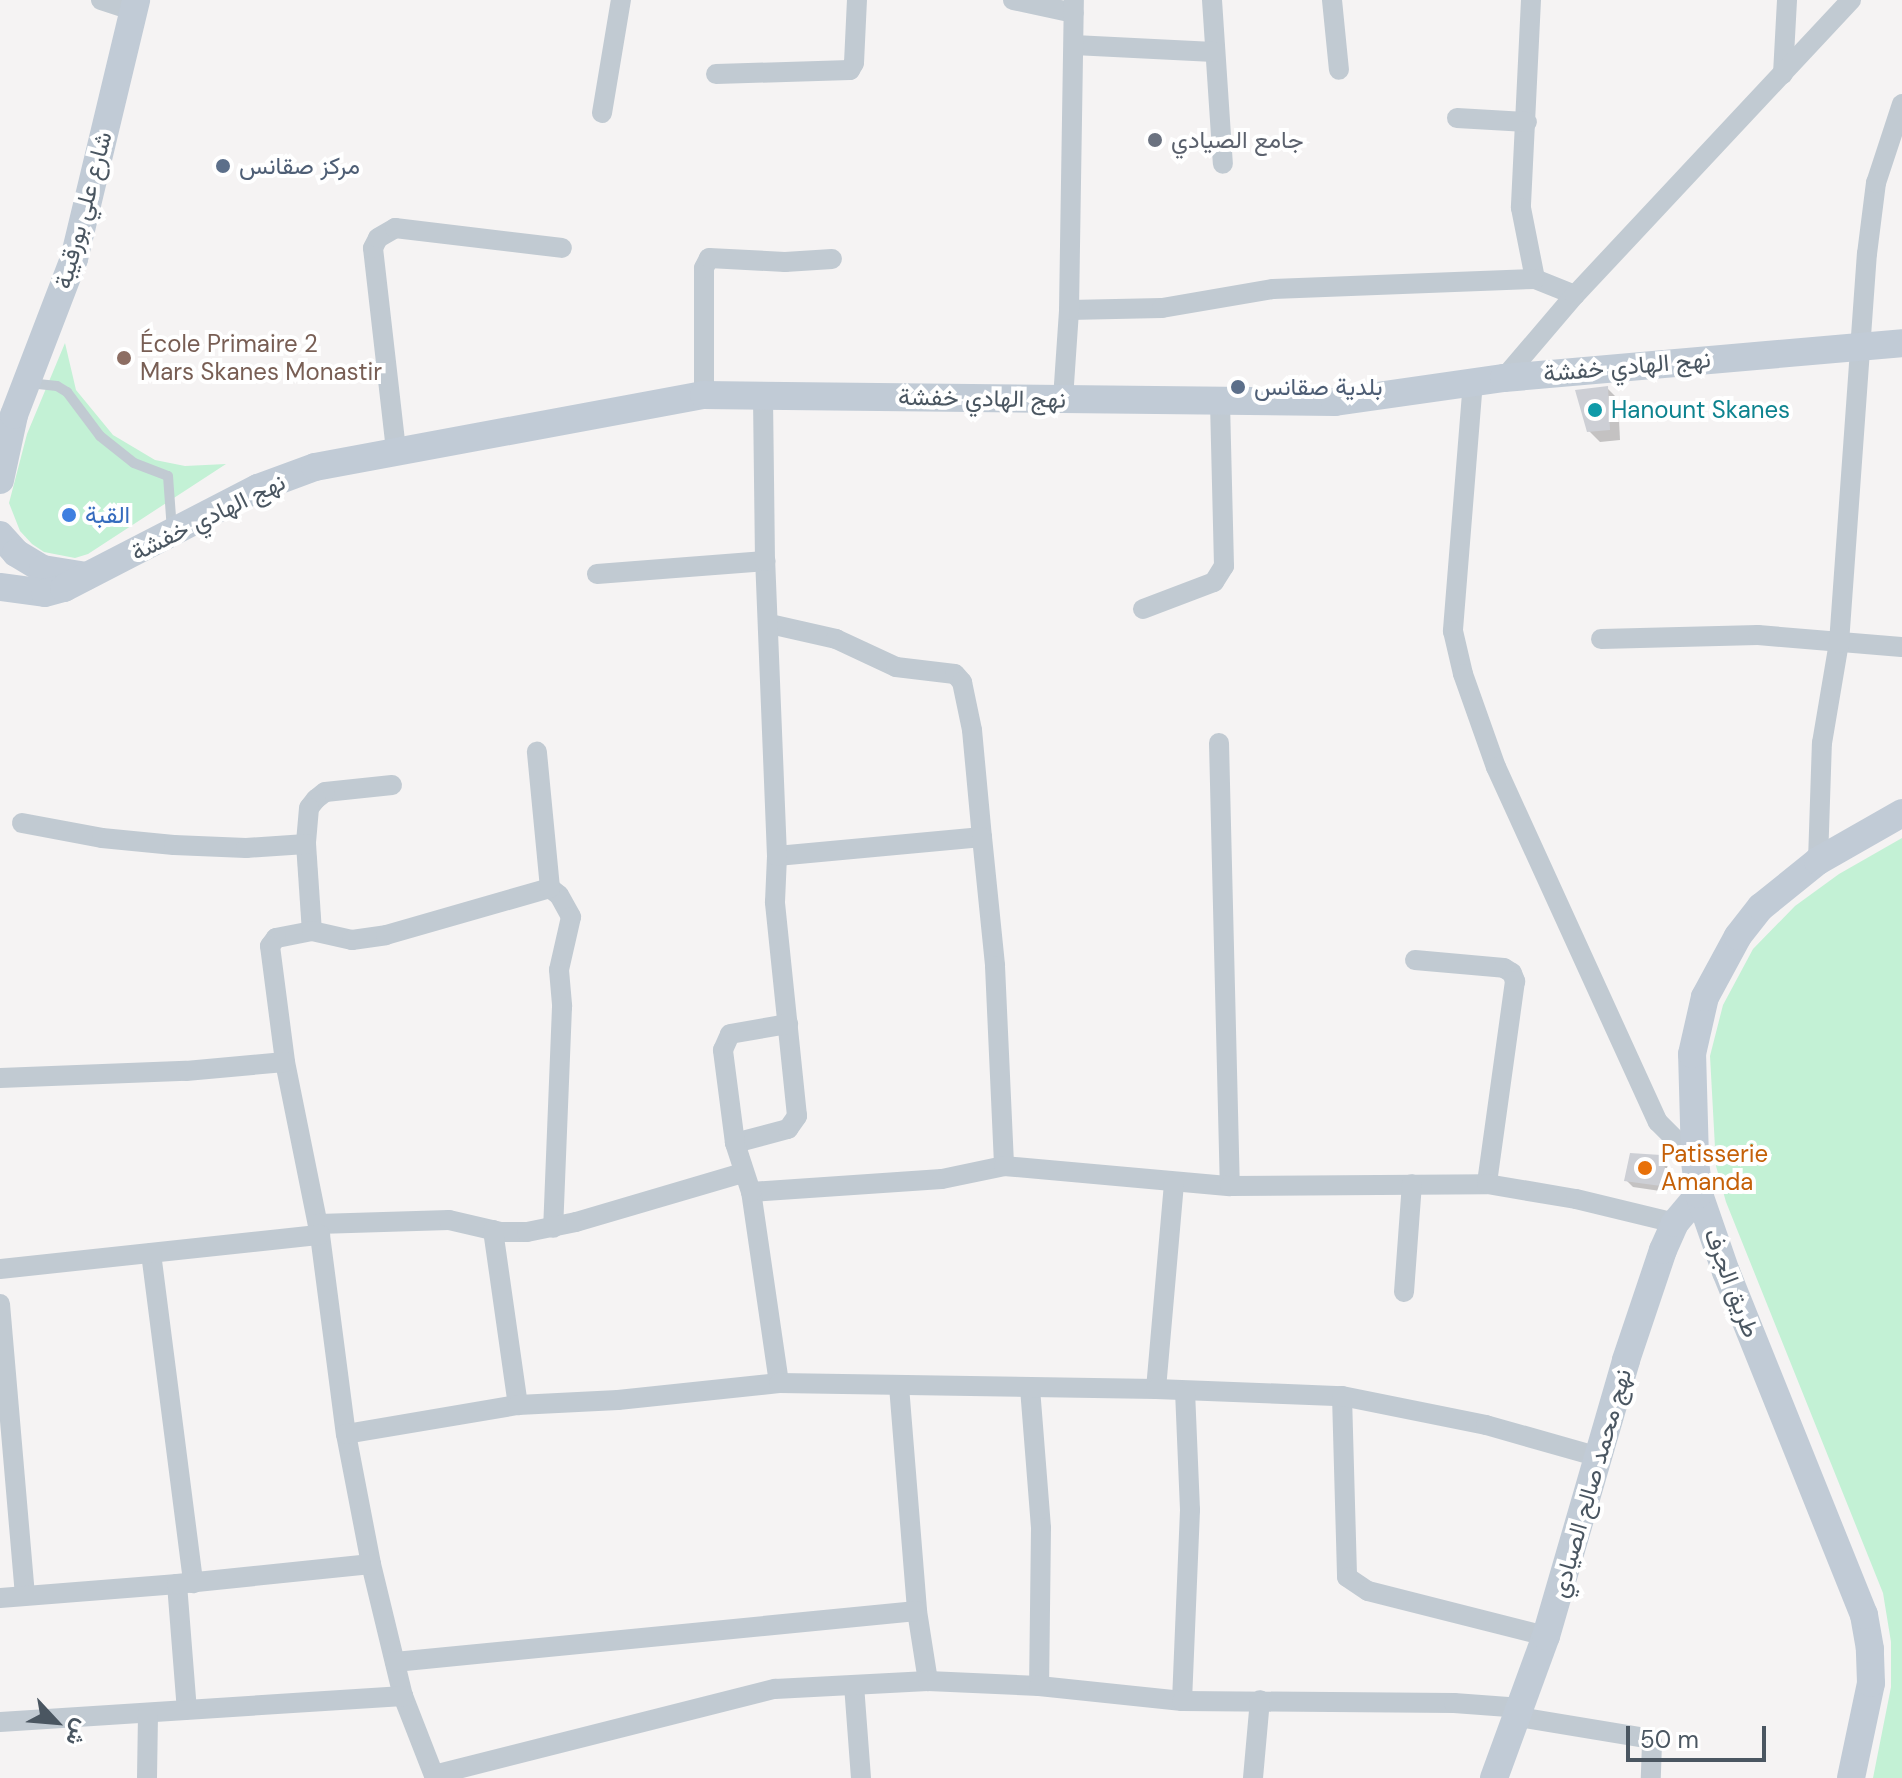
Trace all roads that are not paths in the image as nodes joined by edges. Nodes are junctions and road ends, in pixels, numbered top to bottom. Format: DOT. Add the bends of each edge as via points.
graph roads {
  1 [pos="101,0"];
  2 [pos="621,0"];
  3 [pos="857,0"];
  4 [pos="1013,0"];
  5 [pos="1212,0"];
  6 [pos="1332,0"];
  7 [pos="1531,0"];
  8 [pos="1787,0"];
  9 [pos="1851,0"];
  10 [pos="134,5"];
  11 [pos="1074,7"];
  12 [pos="1074,45"];
  13 [pos="1214,52"];
  14 [pos="1339,70"];
  15 [pos="716,74"];
  16 [pos="1783,74"];
  17 [pos="1902,104"];
  18 [pos="602,113"];
  19 [pos="1457,118"];
  20 [pos="1527,122"];
  21 [pos="1223,164"];
  22 [pos="562,248"];
  23 [pos="832,259"];
  24 [pos="1535,279"];
  25 [pos="1575,295"];
  26 [pos="1069,310"];
  27 [pos="1902,343"];
  28 [pos="1862,345"];
  29 [pos="1504,378"];
  30 [pos="1473,381"];
  31 [pos="27,382"];
  32 [pos="704,395"];
  33 [pos="763,395"];
  34 [pos="1063,399"];
  35 [pos="1220,401"];
  36 [pos="7,426"];
  37 [pos="396,450"];
  38 [pos="0,480"];
  39 [pos="172,533"];
  40 [pos="0,535"];
  41 [pos="765,561"];
  42 [pos="597,574"];
  43 [pos="90,577"];
  44 [pos="0,587"];
  45 [pos="1143,609"];
  46 [pos="770,624"];
  47 [pos="1601,639"];
  48 [pos="1839,643"];
  49 [pos="1902,647"];
  50 [pos="1219,743"];
  51 [pos="537,752"];
  52 [pos="392,785"];
  53 [pos="1902,813"];
  54 [pos="22,823"];
  55 [pos="982,837"];
  56 [pos="306,844"];
  57 [pos="777,856"];
  58 [pos="1818,861"];
  59 [pos="550,888"];
  60 [pos="312,931"];
  61 [pos="1415,960"];
  62 [pos="788,1024"];
  63 [pos="285,1062"];
  64 [pos="0,1078"];
  65 [pos="735,1143"];
  66 [pos="1695,1159"];
  67 [pos="1004,1166"];
  68 [pos="747,1182"];
  69 [pos="1174,1183"];
  70 [pos="1412,1184"];
  71 [pos="1487,1184"];
  72 [pos="1230,1186"];
  73 [pos="1699,1194"];
  74 [pos="1675,1223"];
  75 [pos="553,1228"];
  76 [pos="319,1229"];
  77 [pos="493,1230"];
  78 [pos="151,1253"];
  79 [pos="0,1269"];
  80 [pos="1404,1292"];
  81 [pos="0,1304"];
  82 [pos="779,1383"];
  83 [pos="899,1386"];
  84 [pos="1030,1388"];
  85 [pos="1156,1389"];
  86 [pos="1185,1392"];
  87 [pos="1342,1396"];
  88 [pos="518,1405"];
  89 [pos="346,1434"];
  90 [pos="1599,1457"];
  91 [pos="371,1564"];
  92 [pos="185,1584"];
  93 [pos="25,1595"];
  94 [pos="0,1598"];
  95 [pos="917,1611"];
  96 [pos="1546,1636"];
  97 [pos="395,1662"];
  98 [pos="928,1681"];
  99 [pos="854,1685"];
  100 [pos="1039,1686"];
  101 [pos="403,1696"];
  102 [pos="1260,1700"];
  103 [pos="1182,1701"];
  104 [pos="187,1710"];
  105 [pos="148,1713"];
  106 [pos="1520,1713"];
  107 [pos="0,1722"];
  108 [pos="434,1776"];
  109 [pos="147,1778"];
  110 [pos="861,1778"];
  111 [pos="1253,1778"];
  112 [pos="1494,1778"];
  113 [pos="1651,1778"];
  114 [pos="1851,1778"];
  1 -- 10 [label="street"];
  2 -- 18 [label="street"];
  3 -- 15 [label="street" via="850,70"];
  4 -- 11 [label="street"];
  5 -- 13 [label="street"];
  6 -- 14 [label="street"];
  7 -- 20 [label="street"];
  8 -- 16 [label="street"];
  9 -- 16 [label="street"];
  10 -- 31 [label="main road, شارع علي بورقيبة" via="74,259"];
  11 -- 12 [label="street"];
  12 -- 13 [label="street"];
  12 -- 26 [label="street"];
  13 -- 21 [label="street"];
  16 -- 25 [label="street"];
  17 -- 28 [label="street" via="1876,183"];
  19 -- 20 [label="street"];
  20 -- 24 [label="street" via="1521,208"];
  22 -- 37 [label="street" via="395,228 378,238 373,248"];
  23 -- 32 [label="street" via="709,258 704,268"];
  24 -- 25 [label="street"];
  24 -- 26 [label="street" via="1273,289 1162,308"];
  25 -- 29 [label="street"];
  26 -- 34 [label="street"];
  27 -- 28 [label="main road, نهج الهادي خفشة"];
  28 -- 29 [label="main road, نهج الهادي خفشة"];
  28 -- 48 [label="street"];
  29 -- 30 [label="main road, نهج الهادي خفشة"];
  30 -- 35 [label="main road, نهج الهادي خفشة" via="1335,402"];
  30 -- 66 [label="street" via="1453,631 1463,674 1496,767 1658,1122"];
  31 -- 36 [label="main road, شارع علي بورقيبة"];
  31 -- 39 [label="lane" via="67,392 100,436 134,463 168,476"];
  32 -- 33 [label="main road, نهج الهادي خفشة"];
  32 -- 37 [label="main road, نهج الهادي خفشة"];
  33 -- 34 [label="main road, نهج الهادي خفشة"];
  33 -- 41 [label="street"];
  34 -- 35 [label="main road, نهج الهادي خفشة"];
  35 -- 45 [label="street" via="1224,566 1214,582"];
  36 -- 38 [label="main road, شارع علي بورقيبة"];
  37 -- 39 [label="main road, نهج الهادي خفشة" via="315,467 258,488"];
  39 -- 43 [label="main road, نهج الهادي خفشة"];
  40 -- 43 [label="main road" via="16,553 43,569"];
  41 -- 42 [label="street"];
  41 -- 46 [label="street"];
  43 -- 44 [label="main road, نهج الهادي خفشة" via="45,593"];
  46 -- 55 [label="street" via="836,639 896,667 955,674 962,682 972,730"];
  46 -- 57 [label="street"];
  47 -- 48 [label="street" via="1758,635"];
  48 -- 49 [label="street"];
  48 -- 58 [label="street" via="1822,743"];
  50 -- 72 [label="street"];
  51 -- 59 [label="street"];
  52 -- 56 [label="street" via="325,792 309,808"];
  53 -- 58 [label="main road, طريق الجرف"];
  54 -- 56 [label="street" via="174,845"];
  55 -- 57 [label="street"];
  55 -- 67 [label="street" via="995,966"];
  56 -- 60 [label="street"];
  57 -- 62 [label="street" via="778,960"];
  58 -- 66 [label="main road, طريق الجرف" via="1761,907 1738,936 1705,997 1692,1054"];
  59 -- 60 [label="street" via="386,935 352,940"];
  59 -- 75 [label="street" via="571,917 559,970"];
  60 -- 63 [label="street" via="276,938 270,946"];
  61 -- 71 [label="street" via="1504,968 1515,981"];
  62 -- 65 [label="street" via="794,1124"];
  62 -- 65 [label="street" via="730,1034 725,1042"];
  63 -- 64 [label="street"];
  63 -- 76 [label="street"];
  65 -- 68 [label="street"];
  66 -- 73 [label="main road, طريق الجرف"];
  67 -- 68 [label="street" via="942,1179"];
  67 -- 69 [label="street"];
  68 -- 75 [label="street"];
  68 -- 82 [label="street"];
  69 -- 72 [label="street"];
  69 -- 85 [label="street"];
  70 -- 71 [label="street"];
  70 -- 72 [label="street"];
  70 -- 80 [label="street"];
  71 -- 74 [label="street"];
  73 -- 74 [label="main road, نهج محمد صالح الصيادي"];
  73 -- 114 [label="main road, طريق الجرف" via="1864,1615 1871,1683"];
  74 -- 90 [label="main road, نهج محمد صالح الصيادي" via="1626,1360"];
  75 -- 77 [label="street"];
  76 -- 77 [label="street" via="449,1220"];
  76 -- 78 [label="street"];
  76 -- 89 [label="street"];
  77 -- 88 [label="street"];
  78 -- 79 [label="street"];
  78 -- 92 [label="street"];
  81 -- 93 [label="street"];
  82 -- 83 [label="street"];
  82 -- 88 [label="street"];
  83 -- 84 [label="street"];
  83 -- 95 [label="street"];
  84 -- 85 [label="street"];
  84 -- 100 [label="street" via="1041,1528"];
  85 -- 86 [label="street"];
  86 -- 87 [label="street"];
  86 -- 103 [label="street" via="1190,1510"];
  87 -- 90 [label="street" via="1486,1425"];
  87 -- 96 [label="street" via="1347,1577 1368,1591"];
  88 -- 89 [label="street"];
  89 -- 91 [label="street"];
  90 -- 96 [label="main road, نهج محمد صالح الصيادي"];
  91 -- 92 [label="street"];
  91 -- 97 [label="street"];
  92 -- 93 [label="street"];
  92 -- 104 [label="street"];
  93 -- 94 [label="street"];
  95 -- 97 [label="street"];
  95 -- 98 [label="street"];
  96 -- 106 [label="main road, نهج محمد صالح الصيادي"];
  97 -- 101 [label="street"];
  98 -- 99 [label="street"];
  98 -- 100 [label="street"];
  99 -- 108 [label="street" via="749,1694"];
  99 -- 110 [label="street"];
  100 -- 103 [label="street"];
  101 -- 104 [label="street"];
  101 -- 108 [label="street"];
  102 -- 103 [label="street"];
  102 -- 106 [label="street" via="1454,1703"];
  102 -- 111 [label="street"];
  104 -- 105 [label="street"];
  105 -- 107 [label="street"];
  105 -- 109 [label="street"];
  106 -- 112 [label="main road, نهج محمد صالح الصيادي"];
  106 -- 113 [label="street" via="1646,1738 1652,1743"];
}
